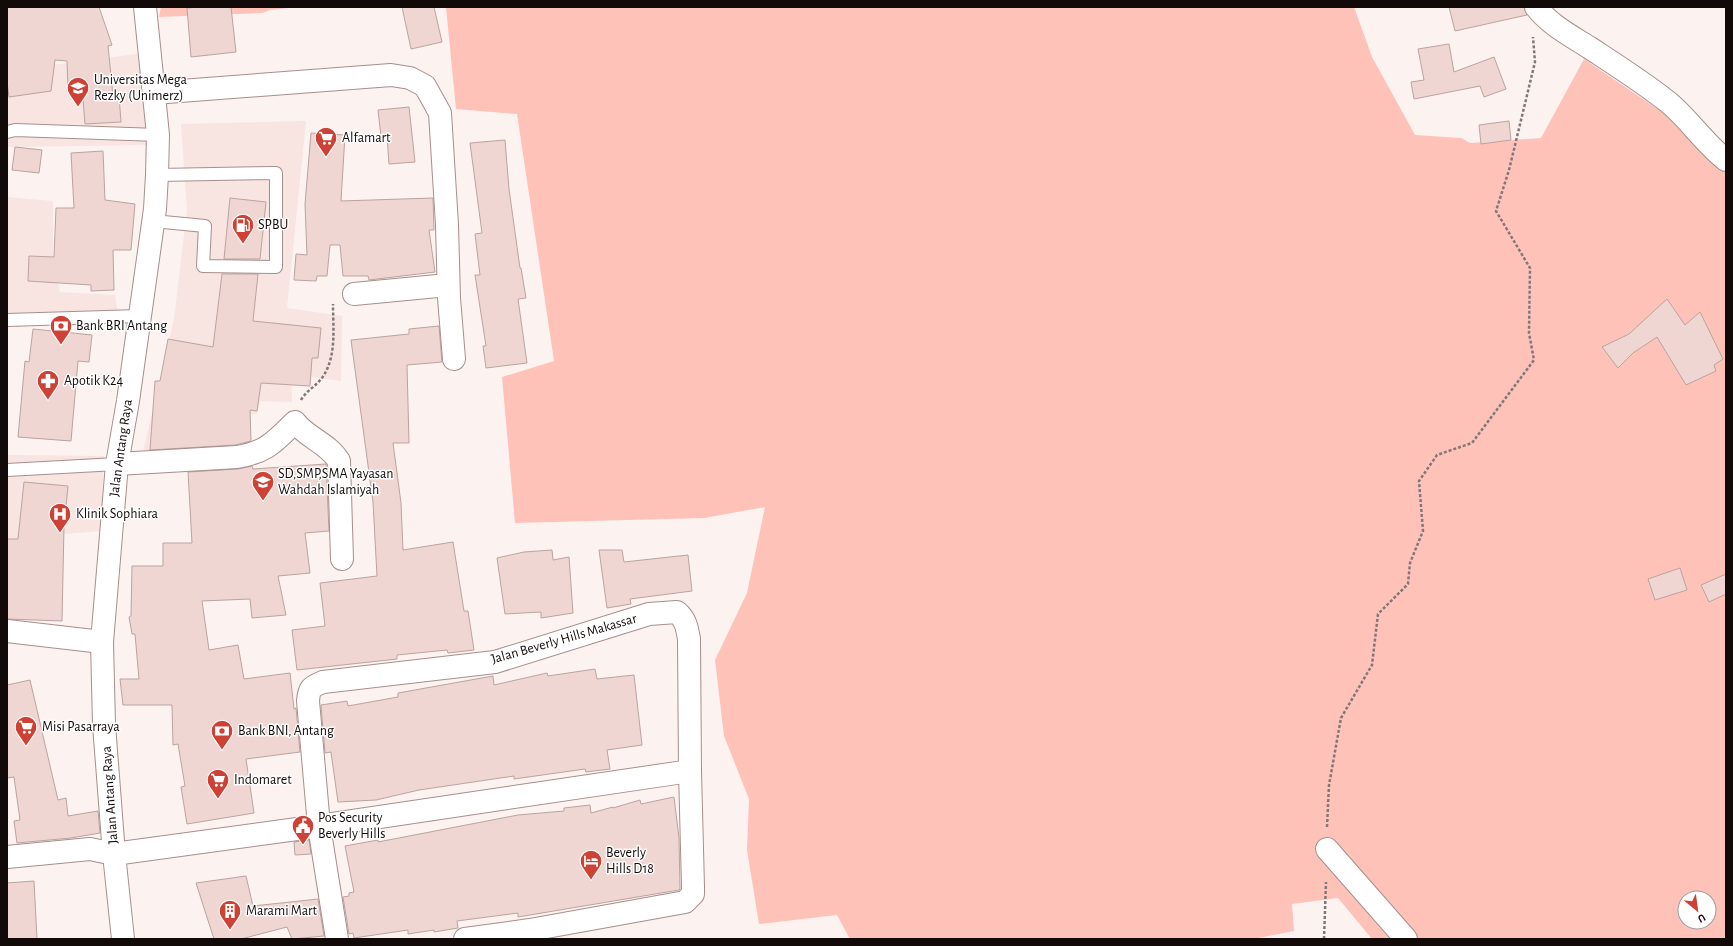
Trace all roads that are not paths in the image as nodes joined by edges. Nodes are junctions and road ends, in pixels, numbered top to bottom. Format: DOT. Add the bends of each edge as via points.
graph roads {
  1 [pos="145,7"];
  2 [pos="1536,7"];
  3 [pos="154,93"];
  4 [pos="7,132"];
  5 [pos="158,135"];
  6 [pos="1726,160"];
  7 [pos="158,175"];
  8 [pos="153,221"];
  9 [pos="448,285"];
  10 [pos="354,294"];
  11 [pos="139,316"];
  12 [pos="7,320"];
  13 [pos="454,359"];
  14 [pos="117,464"];
  15 [pos="7,470"];
  16 [pos="342,559"];
  17 [pos="7,631"];
  18 [pos="102,642"];
  19 [pos="690,771"];
  20 [pos="319,826"];
  21 [pos="1327,849"];
  22 [pos="114,854"];
  23 [pos="7,857"];
  24 [pos="124,939"];
  25 [pos="336,939"];
  26 [pos="466,939"];
  27 [pos="1406,939"];
  1 -- 3 [label="street, Jalan Antang Raya"];
  2 -- 6 [label="street" via="1563,31 1670,103 1711,148"];
  3 -- 5 [label="street, Jalan Antang Raya"];
  3 -- 9 [label="street" via="391,75 410,78 425,86 440,113"];
  4 -- 5 [label="lane" via="15,130"];
  5 -- 7 [label="street, Jalan Antang Raya"];
  7 -- 8 [label="street, Jalan Antang Raya"];
  7 -- 8 [label="lane" via="276,173 276,267 203,266 205,226"];
  8 -- 11 [label="street, Jalan Antang Raya"];
  9 -- 10 [label="street"];
  9 -- 13 [label="street"];
  11 -- 12 [label="lane"];
  11 -- 14 [label="street, Jalan Antang Raya"];
  14 -- 15 [label="lane"];
  14 -- 16 [label="street" via="253,454 266,449 295,422 301,430 330,449 339,461"];
  14 -- 18 [label="street, Jalan Antang Raya"];
  17 -- 18 [label="street"];
  18 -- 22 [label="street, Jalan Antang Raya" via="104,725"];
  19 -- 20 [label="street"];
  19 -- 20 [label="street, Jalan Beverly Hills Makassar" via="689,639 686,624 677,612 649,614 495,662 323,682 312,686 308,701"];
  19 -- 26 [label="street, Jalan Beverly Hills Makassar" via="693,894 685,902"];
  20 -- 22 [label="street"];
  20 -- 25 [label="street, Jalan Beverly Hills Makassar"];
  21 -- 27 [label="street"];
  22 -- 23 [label="street" via="90,849"];
  22 -- 24 [label="street, Jalan Antang Raya"];
}
